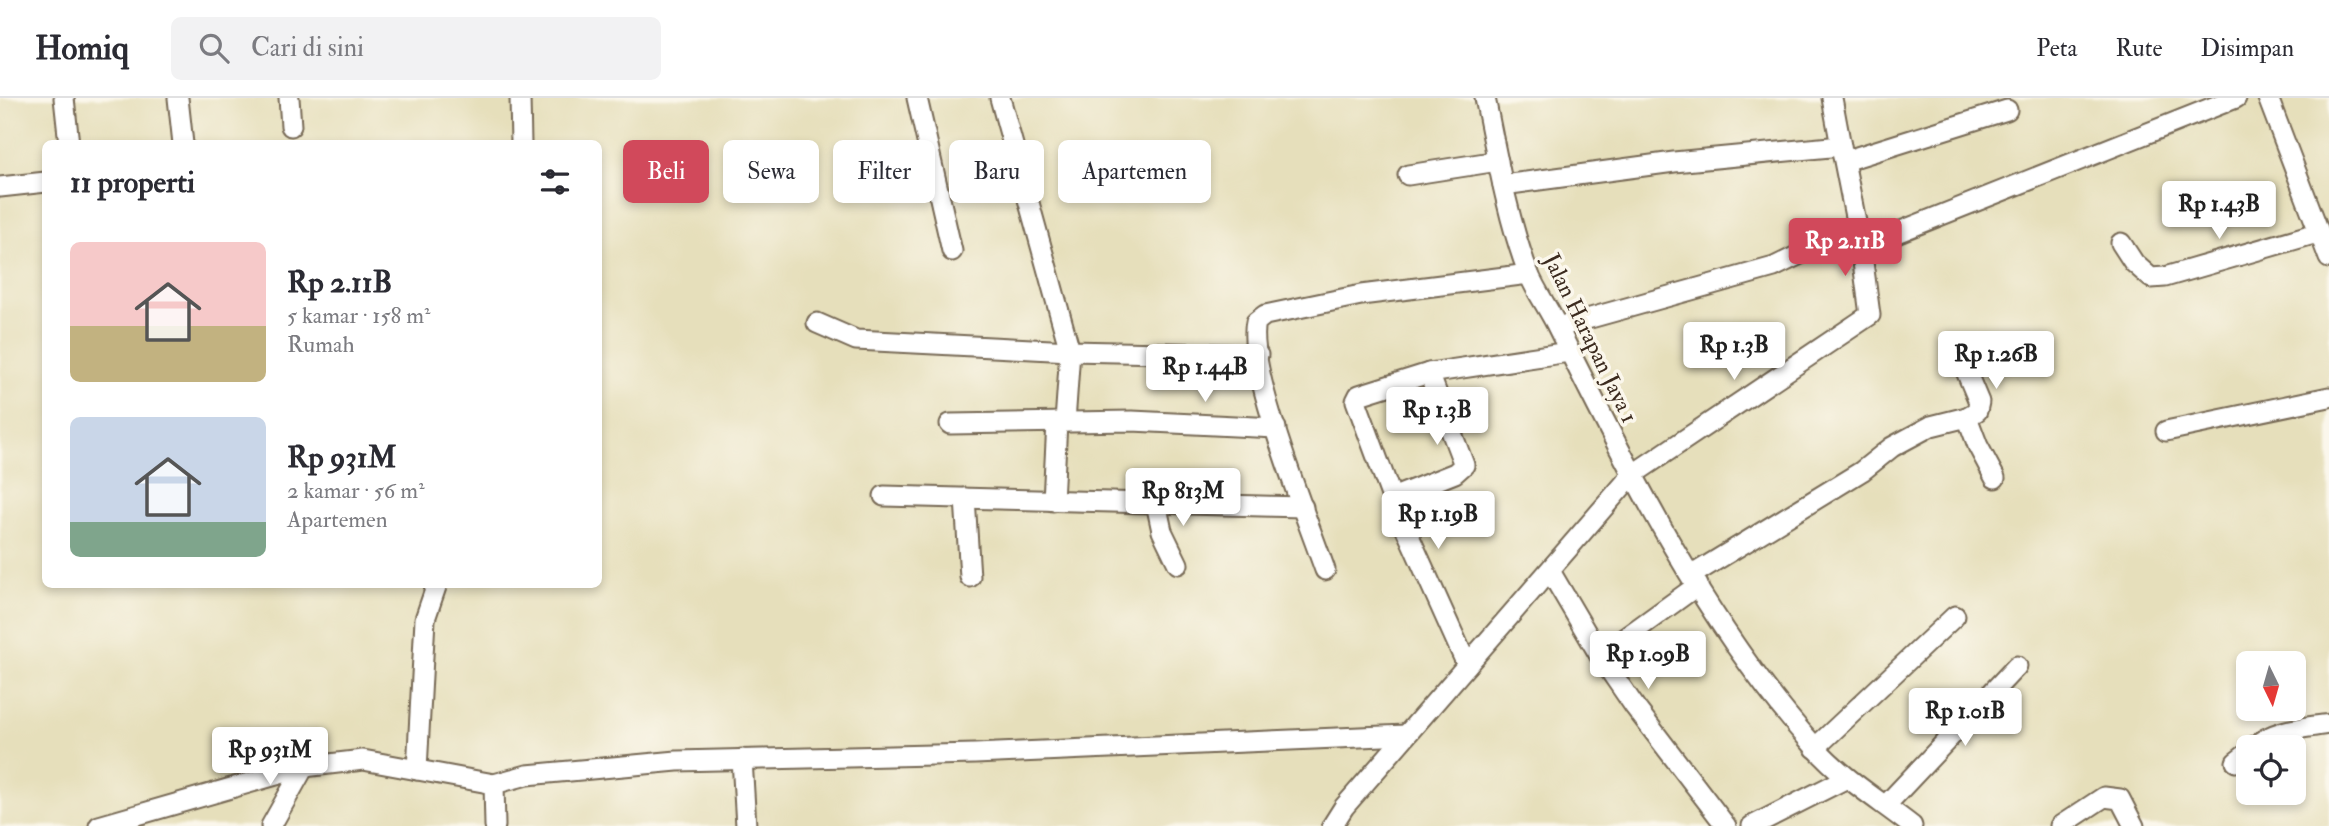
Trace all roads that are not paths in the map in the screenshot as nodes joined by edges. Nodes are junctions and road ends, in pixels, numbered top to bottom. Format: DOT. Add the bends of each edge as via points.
graph roads {
  1 [pos="64,98"];
  2 [pos="178,98"];
  3 [pos="289,98"];
  4 [pos="520,98"];
  5 [pos="917,98"];
  6 [pos="1000,98"];
  7 [pos="1485,98"];
  8 [pos="1832,98"];
  9 [pos="2236,98"];
  10 [pos="2268,98"];
  11 [pos="2007,110"];
  12 [pos="291,126"];
  13 [pos="69,140"];
  14 [pos="183,140"];
  15 [pos="521,140"];
  16 [pos="1843,154"];
  17 [pos="1498,161"];
  18 [pos="1408,175"];
  19 [pos="42,182"];
  20 [pos="1503,185"];
  21 [pos="0,187"];
  22 [pos="2317,233"];
  23 [pos="2121,243"];
  24 [pos="1861,247"];
  25 [pos="952,251"];
  26 [pos="2329,258"];
  27 [pos="1529,274"];
  28 [pos="817,323"];
  29 [pos="1558,327"];
  30 [pos="1070,351"];
  31 [pos="1569,352"];
  32 [pos="1958,352"];
  33 [pos="1258,355"];
  34 [pos="1429,373"];
  35 [pos="2329,397"];
  36 [pos="1967,417"];
  37 [pos="1061,422"];
  38 [pos="950,424"];
  39 [pos="1276,428"];
  40 [pos="2166,431"];
  41 [pos="1632,475"];
  42 [pos="1995,478"];
  43 [pos="884,496"];
  44 [pos="965,498"];
  45 [pos="1392,498"];
  46 [pos="1053,501"];
  47 [pos="1156,503"];
  48 [pos="1303,507"];
  49 [pos="1178,564"];
  50 [pos="1325,570"];
  51 [pos="1550,572"];
  52 [pos="971,577"];
  53 [pos="1695,580"];
  54 [pos="436,588"];
  55 [pos="1955,616"];
  56 [pos="1600,656"];
  57 [pos="1468,665"];
  58 [pos="2017,666"];
  59 [pos="2329,724"];
  60 [pos="1406,735"];
  61 [pos="2275,735"];
  62 [pos="1815,748"];
  63 [pos="742,760"];
  64 [pos="303,767"];
  65 [pos="417,770"];
  66 [pos="1847,778"];
  67 [pos="494,784"];
  68 [pos="1886,805"];
  69 [pos="99,826"];
  70 [pos="271,826"];
  71 [pos="495,826"];
  72 [pos="746,826"];
  73 [pos="1332,826"];
  74 [pos="1726,826"];
  75 [pos="1752,826"];
  76 [pos="1912,826"];
  77 [pos="2060,826"];
  78 [pos="2134,826"];
  1 -- 13 [label="street"];
  2 -- 14 [label="street"];
  3 -- 12 [label="street"];
  4 -- 15 [label="street"];
  5 -- 25 [label="street"];
  6 -- 30 [label="street"];
  7 -- 17 [label="street, Jalan Harapan Jaya 1"];
  8 -- 16 [label="street"];
  9 -- 24 [label="street"];
  10 -- 22 [label="street"];
  11 -- 16 [label="street"];
  16 -- 20 [label="street" via="1674,162"];
  16 -- 24 [label="street"];
  17 -- 18 [label="street"];
  17 -- 20 [label="street, Jalan Harapan Jaya 1"];
  19 -- 21 [label="street"];
  20 -- 27 [label="street, Jalan Harapan Jaya 1"];
  22 -- 23 [label="street" via="2151,278"];
  22 -- 26 [label="street"];
  24 -- 29 [label="street" via="1839,242 1822,245 1774,267"];
  24 -- 41 [label="street" via="1870,315"];
  27 -- 29 [label="street, Jalan Harapan Jaya 1"];
  27 -- 33 [label="street" via="1361,295 1265,315 1254,331"];
  28 -- 30 [label="street" via="856,340"];
  29 -- 31 [label="street, Jalan Harapan Jaya 1"];
  30 -- 33 [label="street"];
  30 -- 37 [label="street"];
  31 -- 34 [label="street"];
  31 -- 41 [label="street, Jalan Harapan Jaya 1"];
  32 -- 36 [label="street" via="1979,402"];
  33 -- 39 [label="street"];
  34 -- 45 [label="street" via="1464,465 1455,473"];
  34 -- 45 [label="street" via="1359,395 1356,401"];
  35 -- 40 [label="street"];
  36 -- 42 [label="street"];
  36 -- 53 [label="street" via="1931,426 1892,447"];
  37 -- 38 [label="street"];
  37 -- 39 [label="street"];
  37 -- 46 [label="street"];
  39 -- 48 [label="street"];
  41 -- 51 [label="street"];
  41 -- 53 [label="street, Jalan Harapan Jaya 1"];
  43 -- 44 [label="street"];
  44 -- 46 [label="street"];
  44 -- 52 [label="street"];
  45 -- 57 [label="street"];
  46 -- 47 [label="street"];
  47 -- 48 [label="street"];
  47 -- 49 [label="street" via="1162,531"];
  48 -- 50 [label="street"];
  51 -- 56 [label="street"];
  51 -- 57 [label="street"];
  53 -- 56 [label="street"];
  53 -- 62 [label="street, Jalan Harapan Jaya 1" via="1769,691"];
  54 -- 65 [label="street" via="425,618"];
  55 -- 62 [label="street"];
  56 -- 74 [label="street"];
  57 -- 60 [label="street"];
  58 -- 68 [label="street"];
  59 -- 61 [label="street"];
  60 -- 63 [label="street"];
  60 -- 73 [label="street"];
  62 -- 66 [label="street, Jalan Harapan Jaya 1"];
  63 -- 67 [label="street" via="677,761 527,775"];
  63 -- 72 [label="street"];
  64 -- 65 [label="street" via="363,760"];
  64 -- 69 [label="street"];
  64 -- 70 [label="street"];
  65 -- 67 [label="street"];
  66 -- 68 [label="street, Jalan Harapan Jaya 1"];
  66 -- 75 [label="street"];
  67 -- 71 [label="street"];
  68 -- 76 [label="street, Jalan Harapan Jaya 1"];
  77 -- 78 [label="street" via="2112,796 2120,799"];
}
